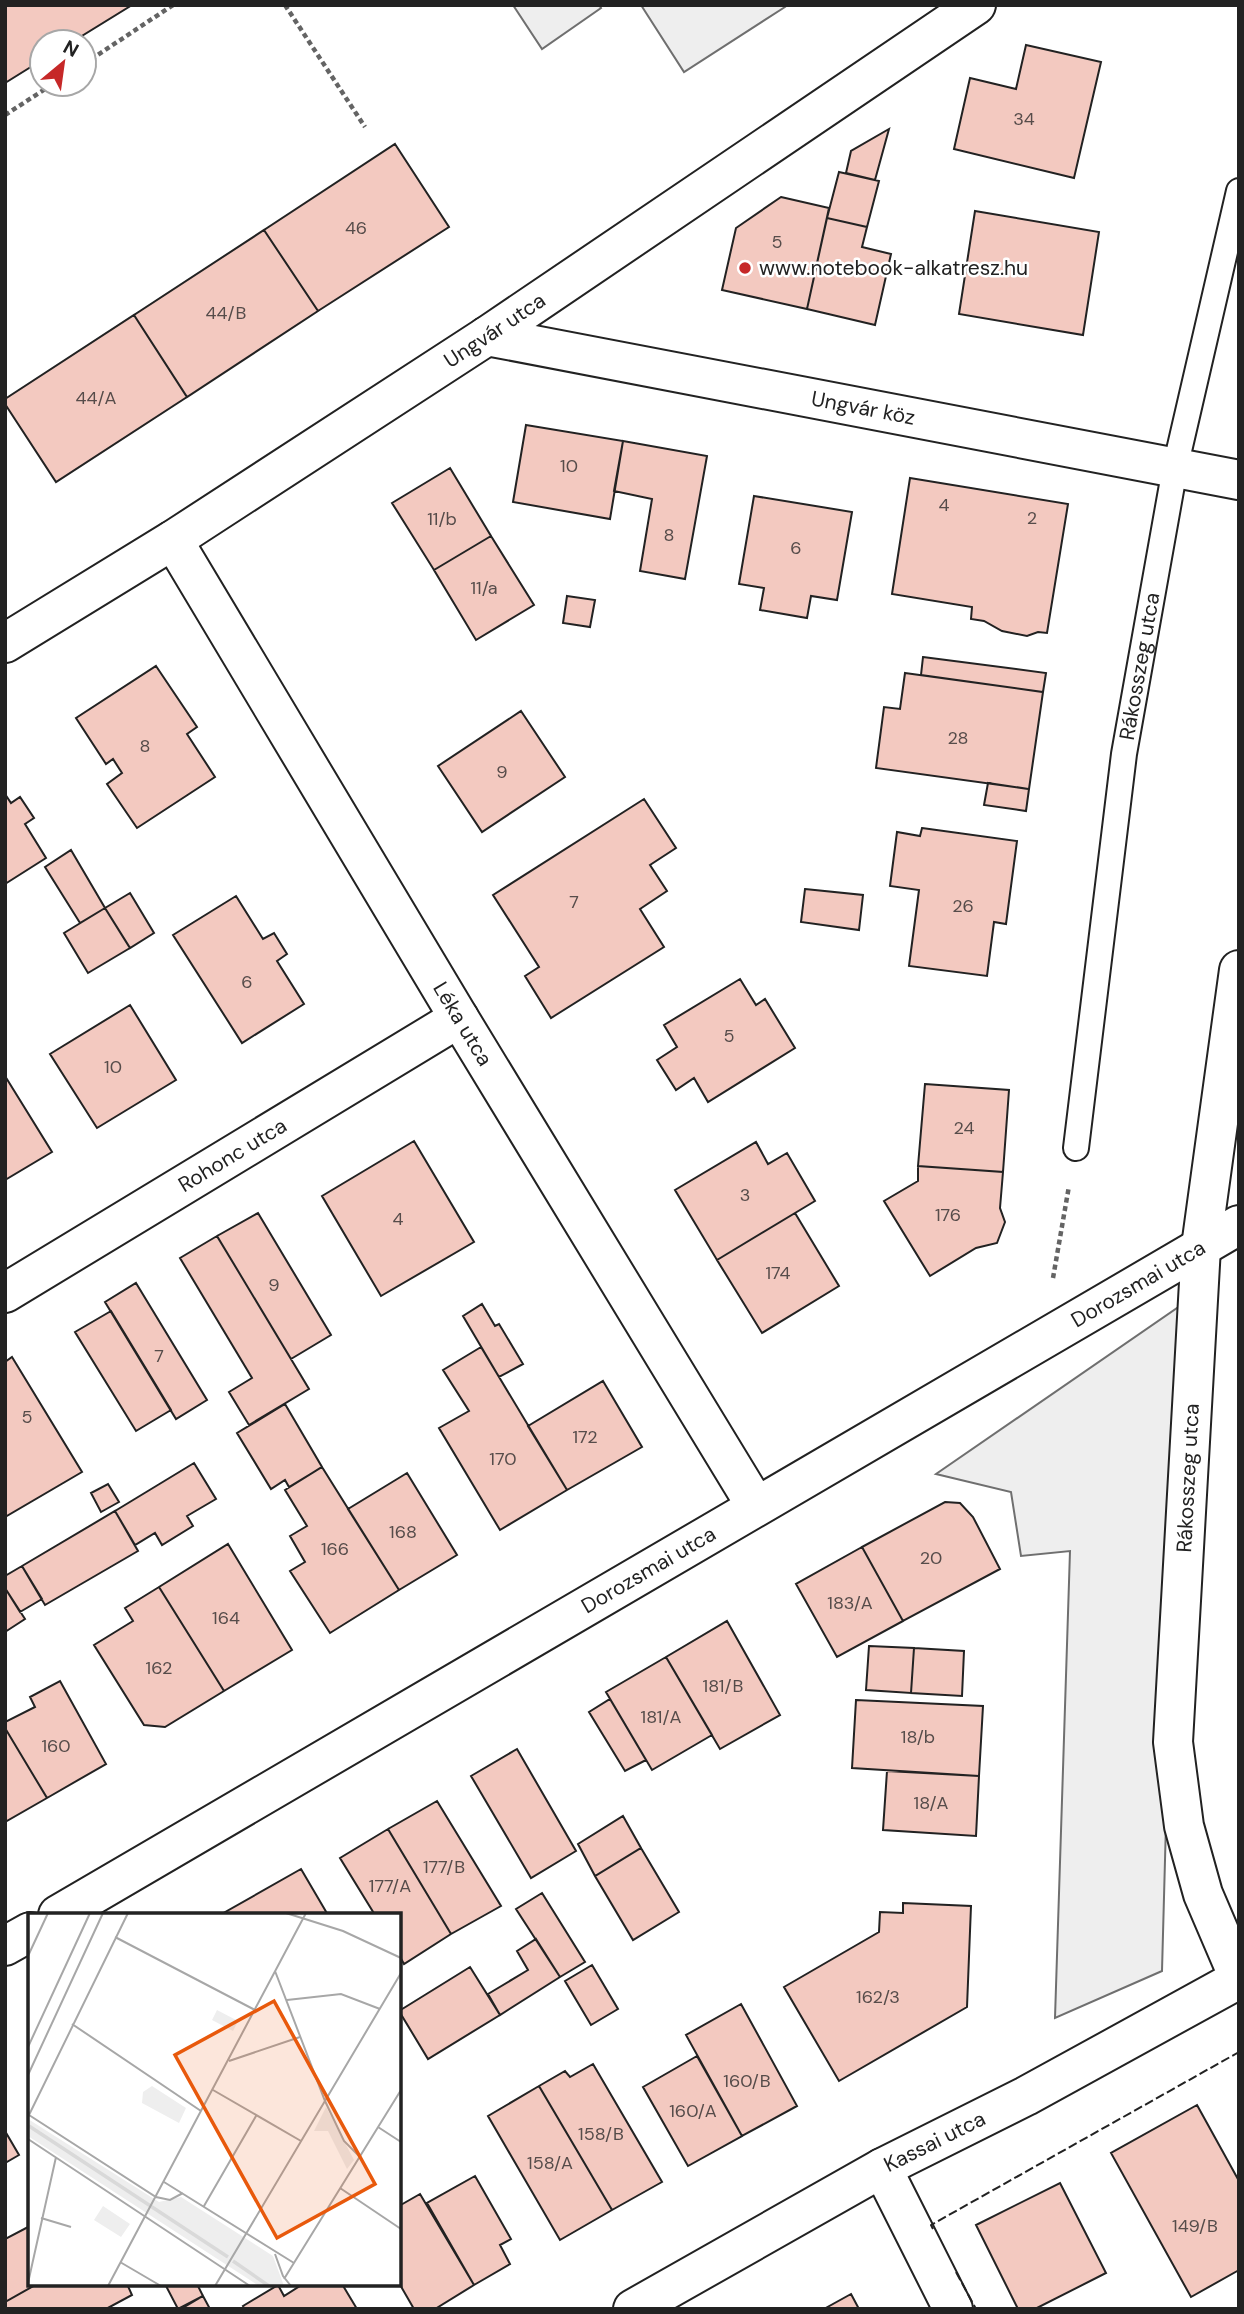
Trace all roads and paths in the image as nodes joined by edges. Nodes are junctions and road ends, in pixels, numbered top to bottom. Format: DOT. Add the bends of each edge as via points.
graph roads {
  1 [pos="173,5"];
  2 [pos="285,5"];
  3 [pos="976,5"];
  4 [pos="98,55"];
  5 [pos="31,98"];
  6 [pos="5,115"];
  7 [pos="365,127"];
  8 [pos="1239,191"];
  9 [pos="487,336"];
  10 [pos="1175,468"];
  11 [pos="1239,480"];
  12 [pos="173,540"];
  13 [pos="5,643"];
  14 [pos="1239,970"];
  15 [pos="459,1018"];
  16 [pos="1076,1148"];
  17 [pos="1239,1225"];
  18 [pos="1200,1247"];
  19 [pos="5,1293"];
  20 [pos="1042,1339"];
  21 [pos="756,1506"];
  22 [pos="61,1913"];
  23 [pos="28,1933"];
  24 [pos="5,1946"];
  25 [pos="1239,1978"];
  26 [pos="882,2168"];
  27 [pos="633,2309"];
  28 [pos="953,2309"];
  1 -- 4 [label="path"];
  2 -- 7 [label="path"];
  3 -- 9 [label="street, Ungvár utca"];
  5 -- 6 [label="path"];
  8 -- 10 [label="lane, Rákosszeg utca"];
  9 -- 10 [label="street, Ungvár köz"];
  9 -- 12 [label="street, Ungvár utca"];
  10 -- 11 [label="street, Ungvár köz"];
  10 -- 16 [label="lane, Rákosszeg utca" via="1124,754"];
  12 -- 13 [label="street, Ungvár utca"];
  12 -- 15 [label="street, Léka utca"];
  14 -- 18 [label="street, Rákosszeg utca"];
  15 -- 19 [label="street, Rohonc utca"];
  15 -- 21 [label="street, Léka utca"];
  16 -- 20 [label="path"];
  17 -- 18 [label="street, Dorozsmai utca"];
  18 -- 20 [label="street, Dorozsmai utca"];
  18 -- 25 [label="street, Rákosszeg utca" via="1174,1742 1188,1840 1203,1894"];
  20 -- 21 [label="street, Dorozsmai utca"];
  21 -- 22 [label="street, Dorozsmai utca"];
  23 -- 24 [label="street"];
  25 -- 26 [label="street, Kassai utca" via="1026,2096"];
  26 -- 27 [label="street, Kassai utca"];
  26 -- 28 [label="street"];
}
